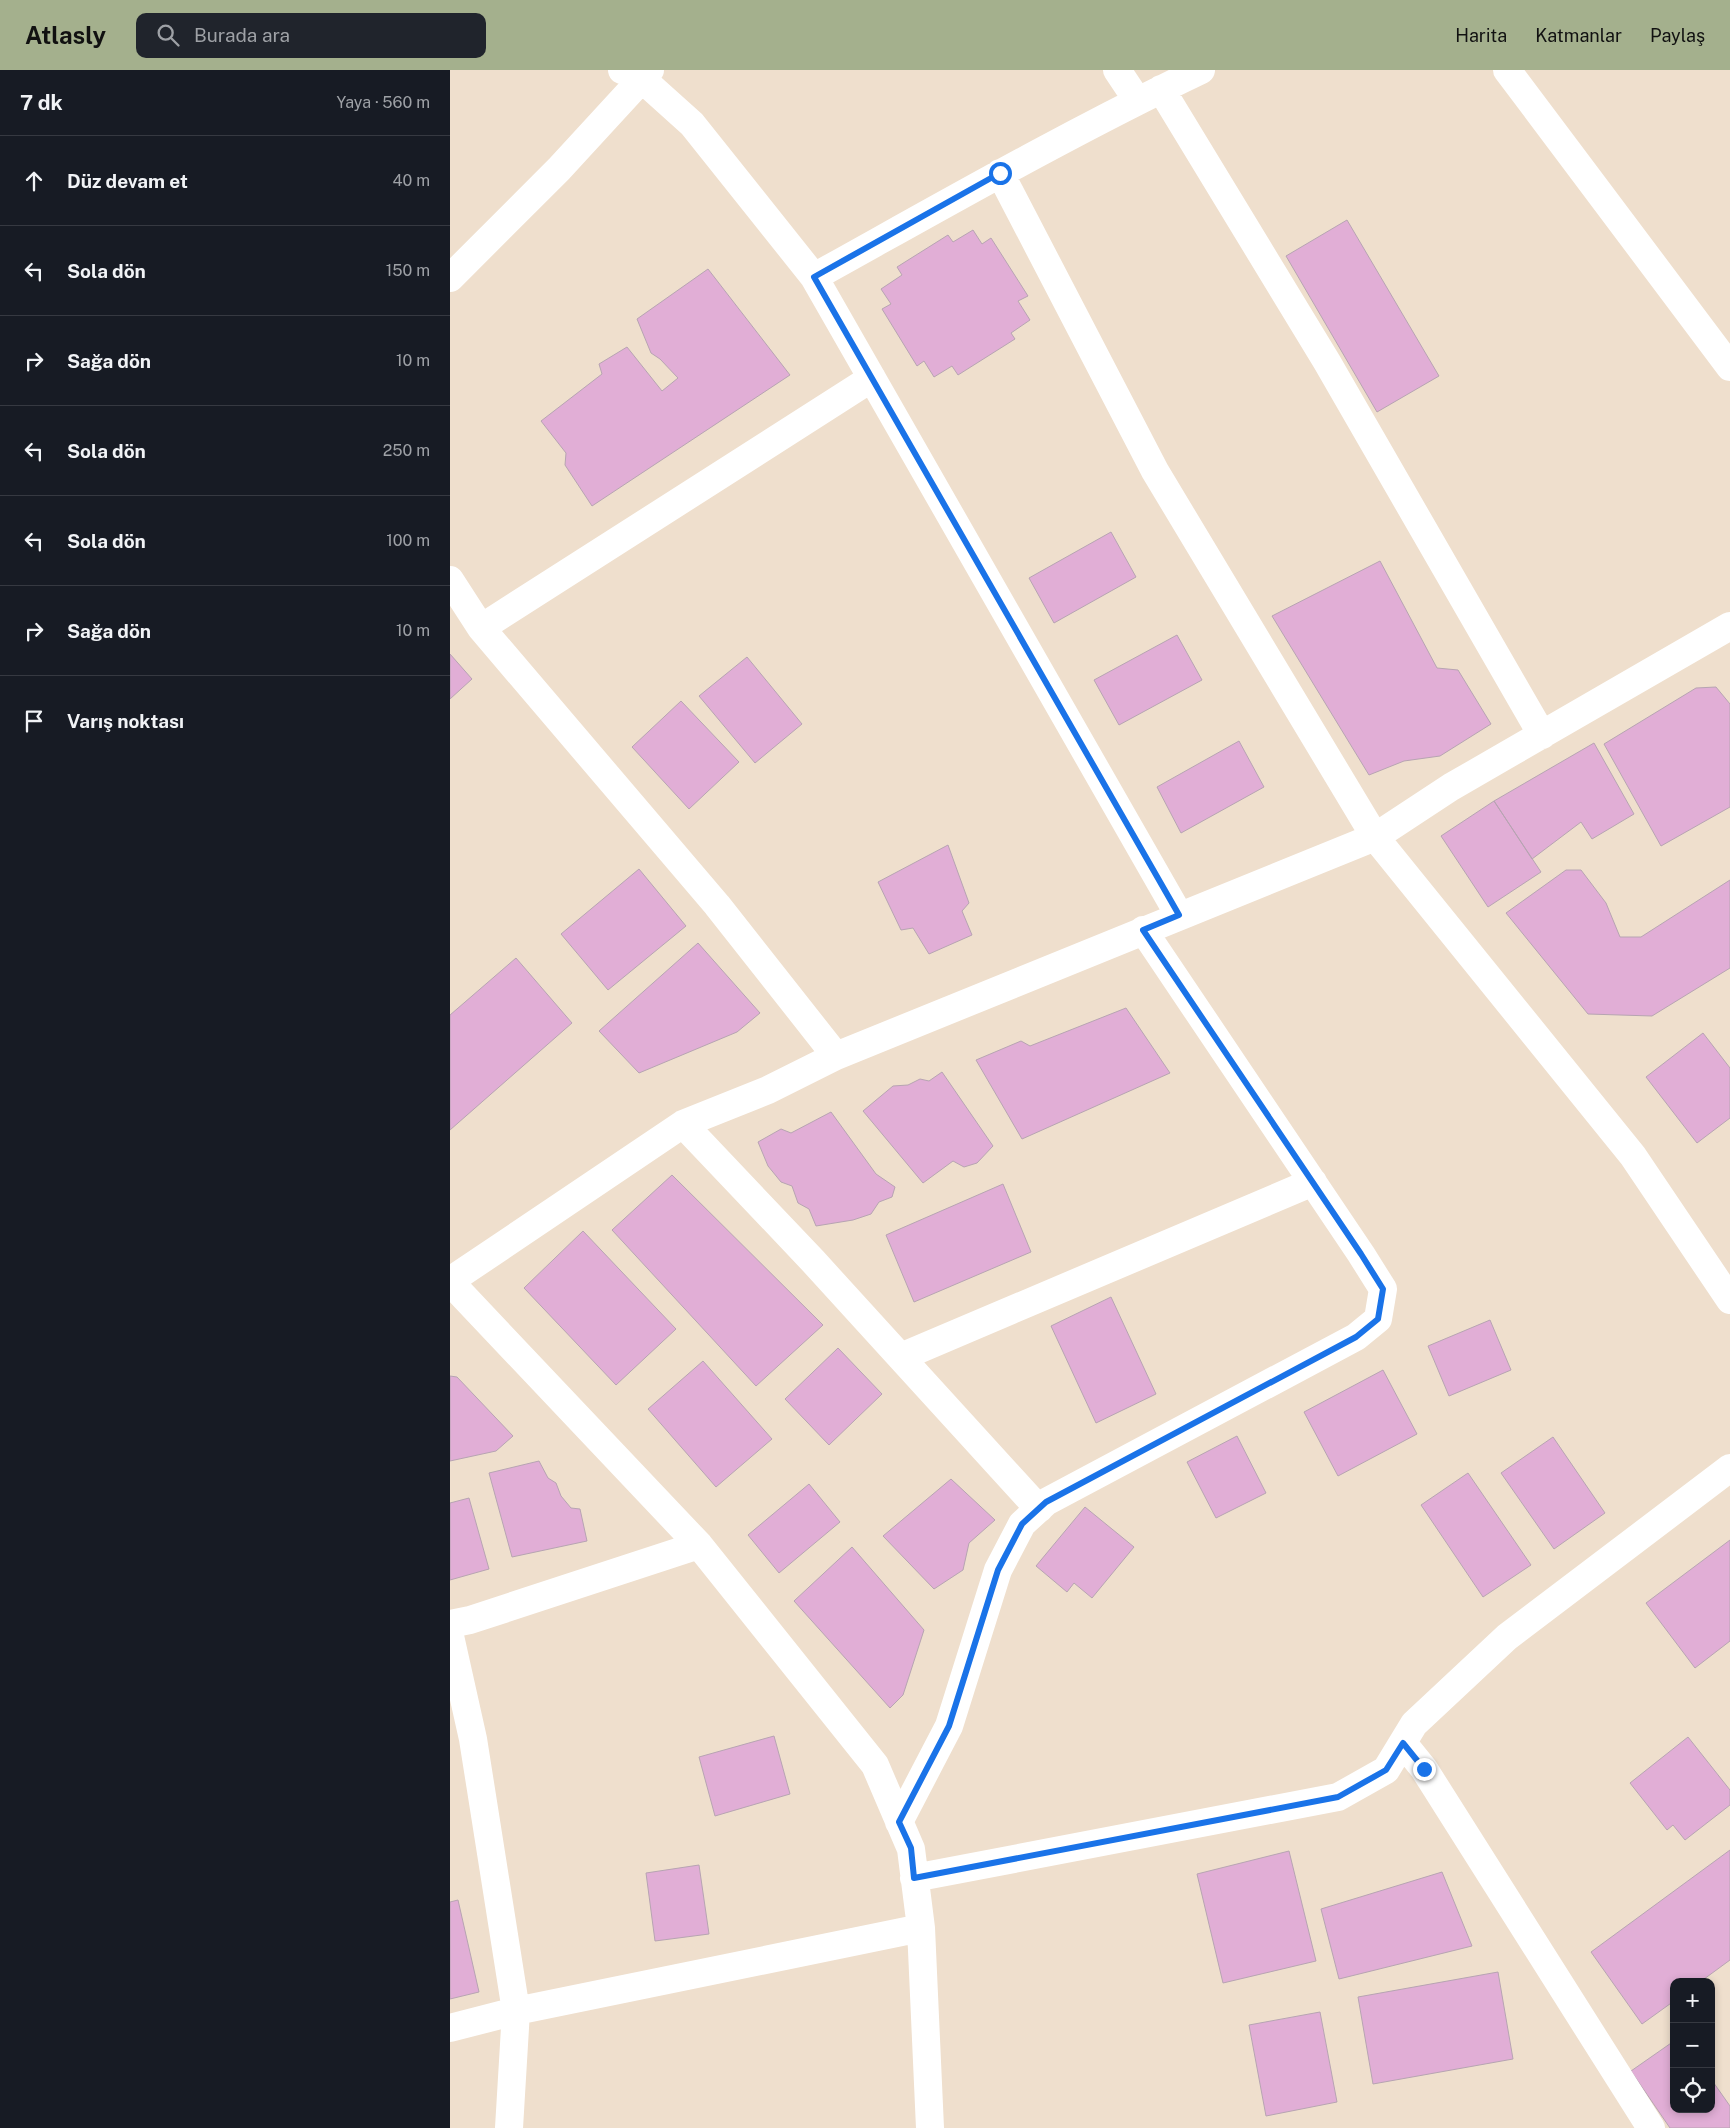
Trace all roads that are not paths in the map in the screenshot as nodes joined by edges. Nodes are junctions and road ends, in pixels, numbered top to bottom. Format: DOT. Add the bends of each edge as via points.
graph roads {
  1 [pos="1118,70"];
  2 [pos="1201,70"];
  3 [pos="1507,70"];
  4 [pos="638,73"];
  5 [pos="1161,89"];
  6 [pos="1137,100"];
  7 [pos="1000,173"];
  8 [pos="814,277"];
  9 [pos="450,278"];
  10 [pos="1730,367"];
  11 [pos="872,378"];
  12 [pos="450,580"];
  13 [pos="1730,626"];
  14 [pos="481,628"];
  15 [pos="1542,735"];
  16 [pos="1374,836"];
  17 [pos="1179,915"];
  18 [pos="1143,930"];
  19 [pos="836,1056"];
  20 [pos="683,1124"];
  21 [pos="1313,1182"];
  22 [pos="450,1282"];
  23 [pos="1730,1300"];
  24 [pos="900,1358"];
  25 [pos="1730,1468"];
  26 [pos="1039,1508"];
  27 [pos="699,1546"];
  28 [pos="450,1624"];
  29 [pos="450,1636"];
  30 [pos="1403,1743"];
  31 [pos="899,1822"];
  32 [pos="914,1878"];
  33 [pos="921,1928"];
  34 [pos="516,2011"];
  35 [pos="450,2028"];
  36 [pos="509,2128"];
  37 [pos="930,2128"];
  38 [pos="1651,2128"];
  1 -- 6 [label="street"];
  2 -- 5 [label="street"];
  3 -- 10 [label="street"];
  4 -- 8 [label="street" via="692,124"];
  4 -- 9 [label="street" via="558,169"];
  5 -- 6 [label="street"];
  5 -- 15 [label="street" via="1322,355"];
  6 -- 7 [label="street"];
  7 -- 8 [label="street"];
  7 -- 16 [label="street" via="1154,471"];
  8 -- 11 [label="street"];
  11 -- 14 [label="street"];
  11 -- 17 [label="street"];
  12 -- 14 [label="street"];
  13 -- 15 [label="street"];
  14 -- 19 [label="street" via="717,905"];
  15 -- 16 [label="street"];
  16 -- 17 [label="street"];
  16 -- 23 [label="street" via="1633,1156"];
  17 -- 18 [label="street"];
  18 -- 19 [label="street"];
  18 -- 21 [label="street"];
  19 -- 20 [label="street" via="768,1090"];
  20 -- 22 [label="street"];
  20 -- 24 [label="street"];
  21 -- 24 [label="street"];
  21 -- 26 [label="street" via="1383,1289 1378,1319 1356,1337"];
  22 -- 27 [label="street"];
  24 -- 26 [label="street"];
  25 -- 30 [label="street" via="1508,1637 1414,1724"];
  26 -- 31 [label="street" via="1022,1524 998,1570 949,1726"];
  27 -- 28 [label="street"];
  27 -- 31 [label="street" via="875,1765"];
  29 -- 34 [label="street" via="473,1739"];
  30 -- 32 [label="street" via="1386,1770 1338,1797"];
  30 -- 38 [label="street" via="1424,1769"];
  31 -- 32 [label="street" via="911,1848"];
  32 -- 33 [label="street"];
  33 -- 34 [label="street"];
  33 -- 37 [label="street"];
  34 -- 35 [label="street"];
  34 -- 36 [label="street"];
}
